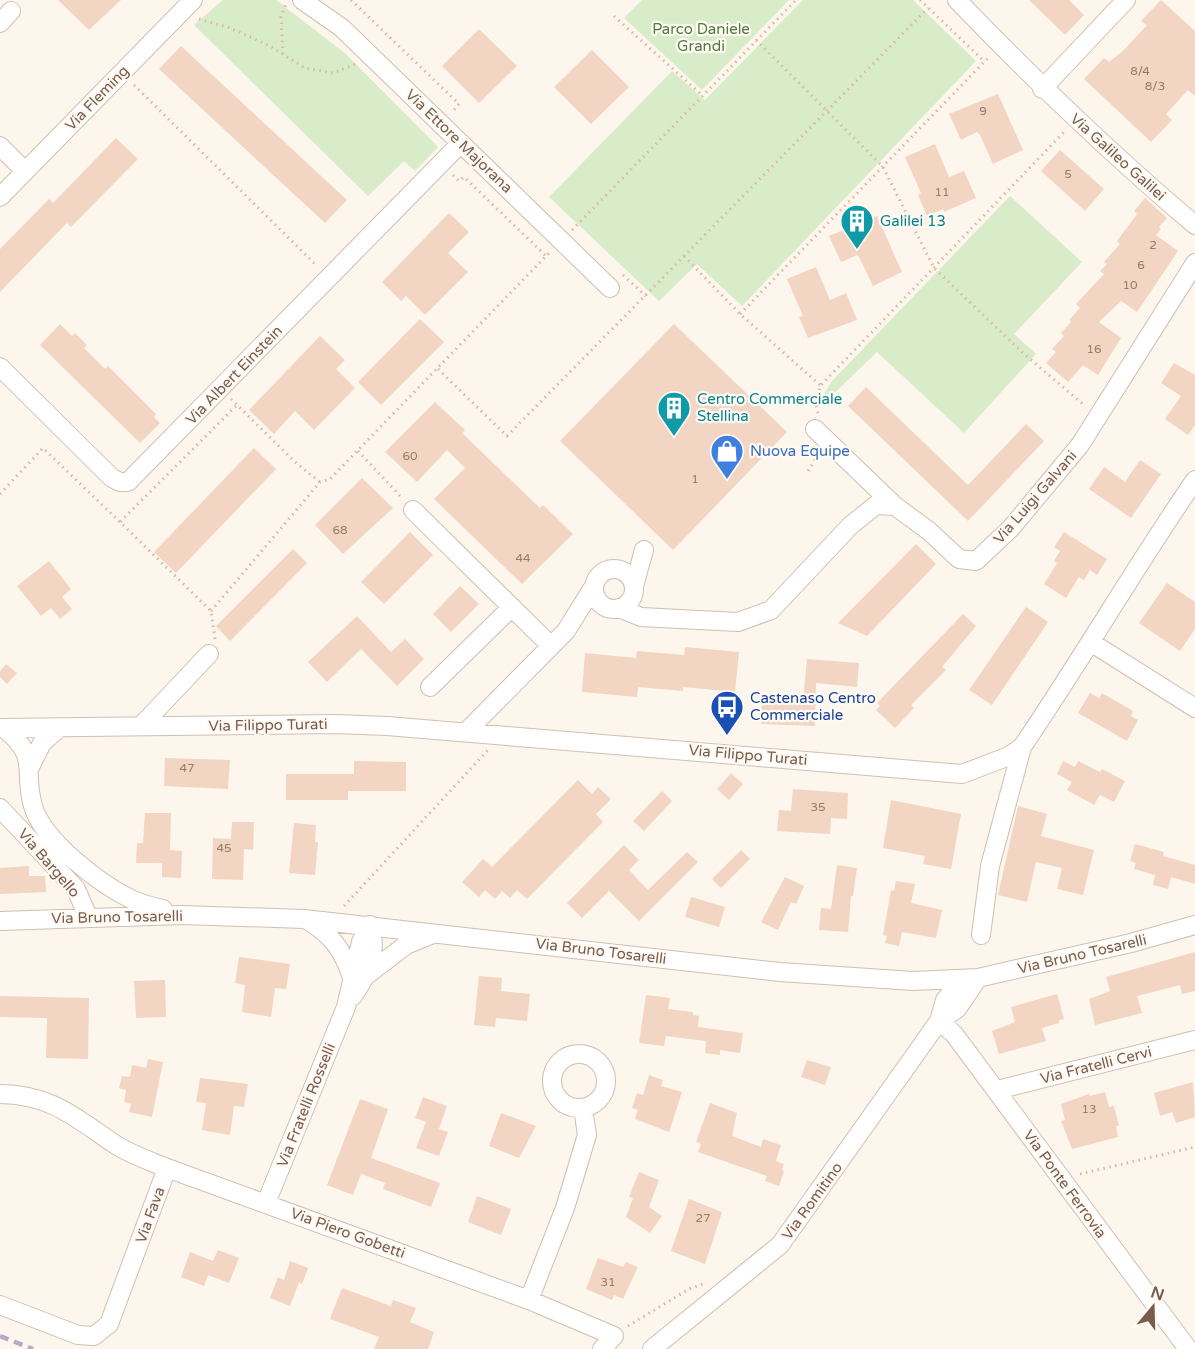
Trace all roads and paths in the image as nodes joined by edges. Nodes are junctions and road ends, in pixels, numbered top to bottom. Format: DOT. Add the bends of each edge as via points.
graph roads {
  1 [pos="193,0"];
  2 [pos="289,0"];
  3 [pos="302,0"];
  4 [pos="351,0"];
  5 [pos="920,0"];
  6 [pos="957,0"];
  7 [pos="1126,0"];
  8 [pos="928,8"];
  9 [pos="614,16"];
  10 [pos="176,17"];
  11 [pos="756,40"];
  12 [pos="1000,45"];
  13 [pos="367,52"];
  14 [pos="283,54"];
  15 [pos="984,62"];
  16 [pos="121,73"];
  17 [pos="1042,89"];
  18 [pos="703,96"];
  19 [pos="828,111"];
  20 [pos="447,117"];
  21 [pos="1076,120"];
  22 [pos="461,143"];
  23 [pos="0,146"];
  24 [pos="441,163"];
  25 [pos="883,167"];
  26 [pos="25,171"];
  27 [pos="0,197"];
  28 [pos="1195,225"];
  29 [pos="546,256"];
  30 [pos="684,256"];
  31 [pos="1195,263"];
  32 [pos="934,268"];
  33 [pos="329,278"];
  34 [pos="610,288"];
  35 [pos="740,314"];
  36 [pos="0,367"];
  37 [pos="438,369"];
  38 [pos="821,385"];
  39 [pos="220,389"];
  40 [pos="237,405"];
  41 [pos="1098,417"];
  42 [pos="820,434"];
  43 [pos="358,451"];
  44 [pos="808,471"];
  45 [pos="1195,480"];
  46 [pos="0,494"];
  47 [pos="895,506"];
  48 [pos="413,510"];
  49 [pos="120,522"];
  50 [pos="614,568"];
  51 [pos="594,586"];
  52 [pos="634,591"];
  53 [pos="512,607"];
  54 [pos="615,609"];
  55 [pos="211,611"];
  56 [pos="665,618"];
  57 [pos="566,631"];
  58 [pos="1092,643"];
  59 [pos="551,646"];
  60 [pos="209,654"];
  61 [pos="430,687"];
  62 [pos="1195,708"];
  63 [pos="141,726"];
  64 [pos="2,728"];
  65 [pos="59,728"];
  66 [pos="467,731"];
  67 [pos="503,734"];
  68 [pos="1022,747"];
  69 [pos="30,767"];
  70 [pos="0,808"];
  71 [pos="96,878"];
  72 [pos="352,911"];
  73 [pos="183,915"];
  74 [pos="88,917"];
  75 [pos="304,919"];
  76 [pos="0,921"];
  77 [pos="1195,925"];
  78 [pos="370,926"];
  79 [pos="438,932"];
  80 [pos="981,935"];
  81 [pos="358,978"];
  82 [pos="969,979"];
  83 [pos="913,981"];
  84 [pos="939,1021"];
  85 [pos="1195,1040"];
  86 [pos="997,1090"];
  87 [pos="0,1094"];
  88 [pos="583,1108"];
  89 [pos="1195,1147"];
  90 [pos="167,1168"];
  91 [pos="1060,1178"];
  92 [pos="266,1203"];
  93 [pos="740,1278"];
  94 [pos="529,1300"];
  95 [pos="0,1305"];
  96 [pos="608,1342"];
  97 [pos="652,1349"];
  98 [pos="1188,1349"];
  1 -- 10 [label="street, Via Fleming"];
  2 -- 14 [label="path" via="281,17"];
  3 -- 13 [label="street, Via Ettore Majorana" via="330,18"];
  4 -- 20 [label="path" via="459,104"];
  5 -- 8 [label="path"];
  6 -- 12 [label="street, Via Galileo Galilei"];
  7 -- 17 [label="street"];
  8 -- 15 [label="path"];
  8 -- 19 [label="path"];
  9 -- 18 [label="path"];
  10 -- 14 [label="path" via="230,28"];
  10 -- 16 [label="street, Via Fleming"];
  11 -- 19 [label="path"];
  12 -- 15 [label="path"];
  12 -- 17 [label="street, Via Galileo Galilei"];
  13 -- 14 [label="path" via="356,64 333,74 305,68"];
  13 -- 20 [label="street, Via Ettore Majorana"];
  15 -- 25 [label="path"];
  16 -- 26 [label="street, Via Fleming"];
  16 -- 33 [label="path"];
  17 -- 21 [label="street, Via Galileo Galilei"];
  19 -- 25 [label="path"];
  19 -- 30 [label="path"];
  20 -- 22 [label="street, Via Ettore Majorana"];
  21 -- 28 [label="street, Via Galileo Galilei"];
  21 -- 32 [label="path"];
  22 -- 24 [label="street, Via Albert Einstein"];
  22 -- 34 [label="street, Via Ettore Majorana"];
  23 -- 26 [label="street"];
  24 -- 29 [label="path" via="459,181 464,177"];
  24 -- 33 [label="street, Via Albert Einstein"];
  25 -- 32 [label="path"];
  25 -- 35 [label="path"];
  26 -- 27 [label="street, Via Fleming"];
  30 -- 35 [label="path"];
  30 -- 37 [label="path" via="507,436"];
  31 -- 41 [label="street, Via Luigi Galvani"];
  32 -- 38 [label="path"];
  32 -- 41 [label="path" via="1023,353"];
  33 -- 39 [label="street, Via Albert Einstein"];
  35 -- 38 [label="path"];
  36 -- 39 [label="street, Via Albert Einstein" via="120,482 136,476"];
  38 -- 42 [label="path" via="815,402"];
  39 -- 40 [label="path"];
  40 -- 49 [label="path"];
  40 -- 55 [label="path" via="320,482"];
  41 -- 47 [label="street, Via Luigi Galvani" via="1040,495 976,561 959,559"];
  42 -- 44 [label="path" via="817,460"];
  42 -- 47 [label="street"];
  43 -- 48 [label="path"];
  45 -- 58 [label="street, Via Filippo Turati"];
  46 -- 49 [label="path" via="43,448"];
  47 -- 56 [label="street" via="876,505 850,526 771,610 738,622"];
  48 -- 53 [label="street"];
  49 -- 55 [label="path"];
  50 -- 51 [label="street" via="601,574"];
  50 -- 52 [label="street" via="625,571"];
  50 -- 52 [label="street" via="644,550"];
  51 -- 54 [label="street" via="596,598"];
  51 -- 57 [label="street"];
  52 -- 54 [label="street" via="630,602"];
  52 -- 56 [label="street" via="650,612"];
  53 -- 59 [label="street"];
  53 -- 61 [label="street"];
  54 -- 56 [label="street" via="641,617"];
  54 -- 57 [label="street" via="591,615"];
  55 -- 60 [label="path" via="216,634 215,648"];
  57 -- 59 [label="street"];
  58 -- 62 [label="street"];
  58 -- 68 [label="street, Via Filippo Turati"];
  59 -- 66 [label="street"];
  60 -- 63 [label="street"];
  63 -- 65 [label="street, Via Filippo Turati"];
  63 -- 66 [label="street, Via Filippo Turati" via="335,724"];
  64 -- 65 [label="street, Via Filippo Turati"];
  64 -- 69 [label="street, Via Bargello" via="23,747"];
  65 -- 69 [label="street, Via Bargello" via="42,742"];
  66 -- 67 [label="street, Via Filippo Turati"];
  67 -- 68 [label="street, Via Filippo Turati" via="962,774"];
  67 -- 72 [label="path" via="340,910"];
  68 -- 80 [label="street, Via Filippo Turati" via="990,866"];
  69 -- 71 [label="street, Via Bargello" via="30,793 42,825"];
  70 -- 74 [label="street, Via Bargello" via="76,889"];
  71 -- 73 [label="street, Via Bargello" via="135,901"];
  71 -- 74 [label="street, Via Bargello" via="95,903"];
  73 -- 74 [label="street, Via Bruno Tosarelli"];
  73 -- 75 [label="street, Via Bruno Tosarelli"];
  74 -- 76 [label="street, Via Bruno Tosarelli"];
  75 -- 78 [label="street, Via Bruno Tosarelli"];
  75 -- 81 [label="street" via="332,938"];
  77 -- 82 [label="street, Via Bruno Tosarelli"];
  78 -- 79 [label="street, Via Bruno Tosarelli"];
  78 -- 81 [label="street, Via Fratelli Rosselli" via="374,951"];
  79 -- 81 [label="street, Via Fratelli Rosselli" via="406,945"];
  79 -- 83 [label="street, Via Bruno Tosarelli" via="826,977"];
  81 -- 92 [label="street, Via Fratelli Rosselli"];
  82 -- 83 [label="street, Via Bruno Tosarelli"];
  82 -- 84 [label="street, Via Romitino" via="945,1000"];
  83 -- 84 [label="street" via="933,996"];
  84 -- 86 [label="street, Via Ponte Ferrovia" via="954,1034"];
  84 -- 93 [label="street, Via Romitino" via="795,1228"];
  85 -- 86 [label="street, Via Fratelli Cervi"];
  86 -- 91 [label="street, Via Ponte Ferrovia"];
  87 -- 90 [label="street, Via Fava" via="36,1098 60,1106 133,1155"];
  88 -- 94 [label="street" via="587,1135 565,1208"];
  89 -- 91 [label="path"];
  90 -- 92 [label="street, Via Piero Gobetti"];
  90 -- 95 [label="street, Via Fava" via="109,1324 94,1336 78,1335"];
  91 -- 98 [label="street, Via Ponte Ferrovia"];
  92 -- 94 [label="street, Via Piero Gobetti"];
  93 -- 96 [label="path" via="689,1288"];
  93 -- 97 [label="street, Via Romitino"];
  94 -- 96 [label="street, Via Piero Gobetti"];
}
